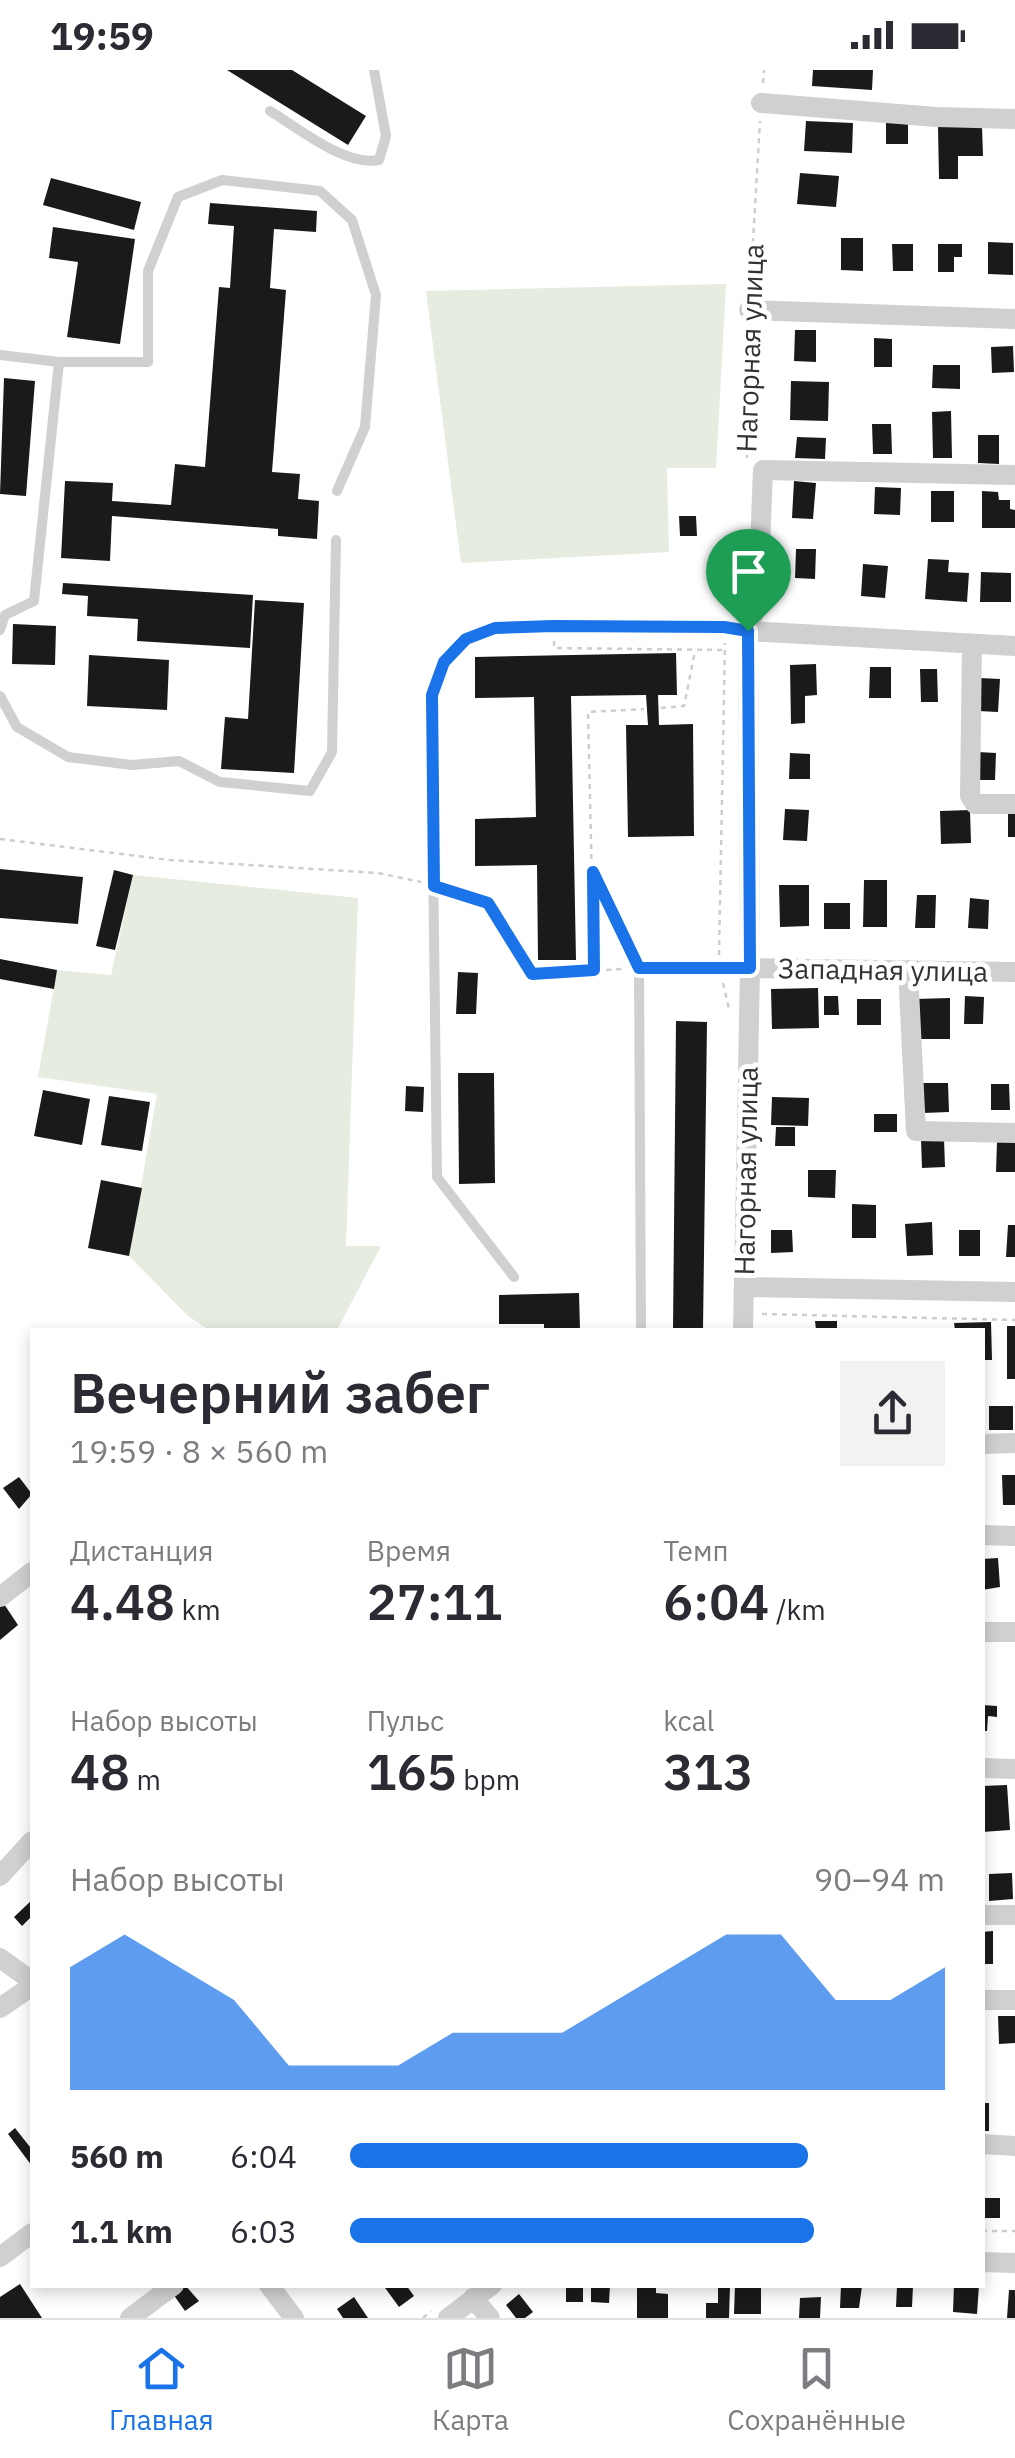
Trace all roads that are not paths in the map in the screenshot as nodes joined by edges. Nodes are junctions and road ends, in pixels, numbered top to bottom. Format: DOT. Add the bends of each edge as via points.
graph roads {
  1 [pos="374,70"];
  2 [pos="761,102"];
  3 [pos="270,111"];
  4 [pos="1015,119"];
  5 [pos="749,310"];
  6 [pos="1015,319"];
  7 [pos="0,355"];
  8 [pos="58,362"];
  9 [pos="1015,475"];
  10 [pos="337,491"];
  11 [pos="336,540"];
  12 [pos="0,630"];
  13 [pos="748,631"];
  14 [pos="972,645"];
  15 [pos="1015,646"];
  16 [pos="0,696"];
  17 [pos="1015,804"];
  18 [pos="750,968"];
  19 [pos="908,970"];
  20 [pos="1015,972"];
  21 [pos="1015,1134"];
  22 [pos="514,1277"];
  23 [pos="744,1287"];
  24 [pos="1015,1292"];
  25 [pos="743,1322"];
  26 [pos="641,1328"];
  27 [pos="985,1444"];
  28 [pos="1015,1444"];
  29 [pos="985,1535"];
  30 [pos="1015,1536"];
  31 [pos="30,1574"];
  32 [pos="0,1597"];
  33 [pos="985,1632"];
  34 [pos="1015,1632"];
  35 [pos="985,1768"];
  36 [pos="1015,1769"];
  37 [pos="30,1844"];
  38 [pos="0,1876"];
  39 [pos="985,1915"];
  40 [pos="1015,1915"];
  41 [pos="0,1958"];
  42 [pos="30,1982"];
  43 [pos="30,1986"];
  44 [pos="985,2000"];
  45 [pos="1015,2000"];
  46 [pos="0,2008"];
  47 [pos="985,2144"];
  48 [pos="1015,2146"];
  49 [pos="30,2234"];
  50 [pos="0,2257"];
  51 [pos="985,2262"];
  52 [pos="1015,2263"];
  53 [pos="170,2288"];
  54 [pos="271,2288"];
  55 [pos="488,2288"];
  56 [pos="473,2298"];
  57 [pos="130,2318"];
  58 [pos="294,2318"];
  59 [pos="448,2318"];
  60 [pos="490,2318"];
  1 -- 3 [label="lane" via="386,136 379,160 346,156"];
  2 -- 4 [label="street"];
  5 -- 6 [label="street"];
  7 -- 8 [label="lane"];
  8 -- 10 [label="lane" via="148,362 148,271 178,197 222,180 320,191 352,220 376,295 366,427"];
  8 -- 12 [label="lane" via="34,600 5,615"];
  9 -- 13 [label="street, Нагорная улица" via="763,470 758,598"];
  11 -- 16 [label="lane" via="332,752 310,791 220,782 179,761 68,757 17,727"];
  13 -- 14 [label="street"];
  13 -- 18 [label="street, Нагорная улица"];
  13 -- 22 [label="lane" via="495,628 466,639 444,662 432,695 437,1177"];
  14 -- 15 [label="street"];
  14 -- 17 [label="street" via="970,796 976,804"];
  18 -- 19 [label="street, Западная улица"];
  18 -- 23 [label="street, Нагорная улица"];
  18 -- 26 [label="lane" via="639,968"];
  19 -- 20 [label="street, Западная улица"];
  19 -- 21 [label="street" via="916,1131"];
  23 -- 24 [label="street"];
  23 -- 25 [label="street, Нагорная улица"];
  27 -- 28 [label="street"];
  29 -- 30 [label="street"];
  31 -- 32 [label="street"];
  33 -- 34 [label="street"];
  35 -- 36 [label="street"];
  37 -- 38 [label="street"];
  39 -- 40 [label="street"];
  41 -- 42 [label="street"];
  43 -- 46 [label="street"];
  44 -- 45 [label="street"];
  47 -- 48 [label="street"];
  49 -- 50 [label="street"];
  51 -- 52 [label="street"];
  53 -- 57 [label="street"];
  54 -- 58 [label="street"];
  55 -- 56 [label="street"];
  56 -- 59 [label="street"];
  56 -- 60 [label="street"];
}
